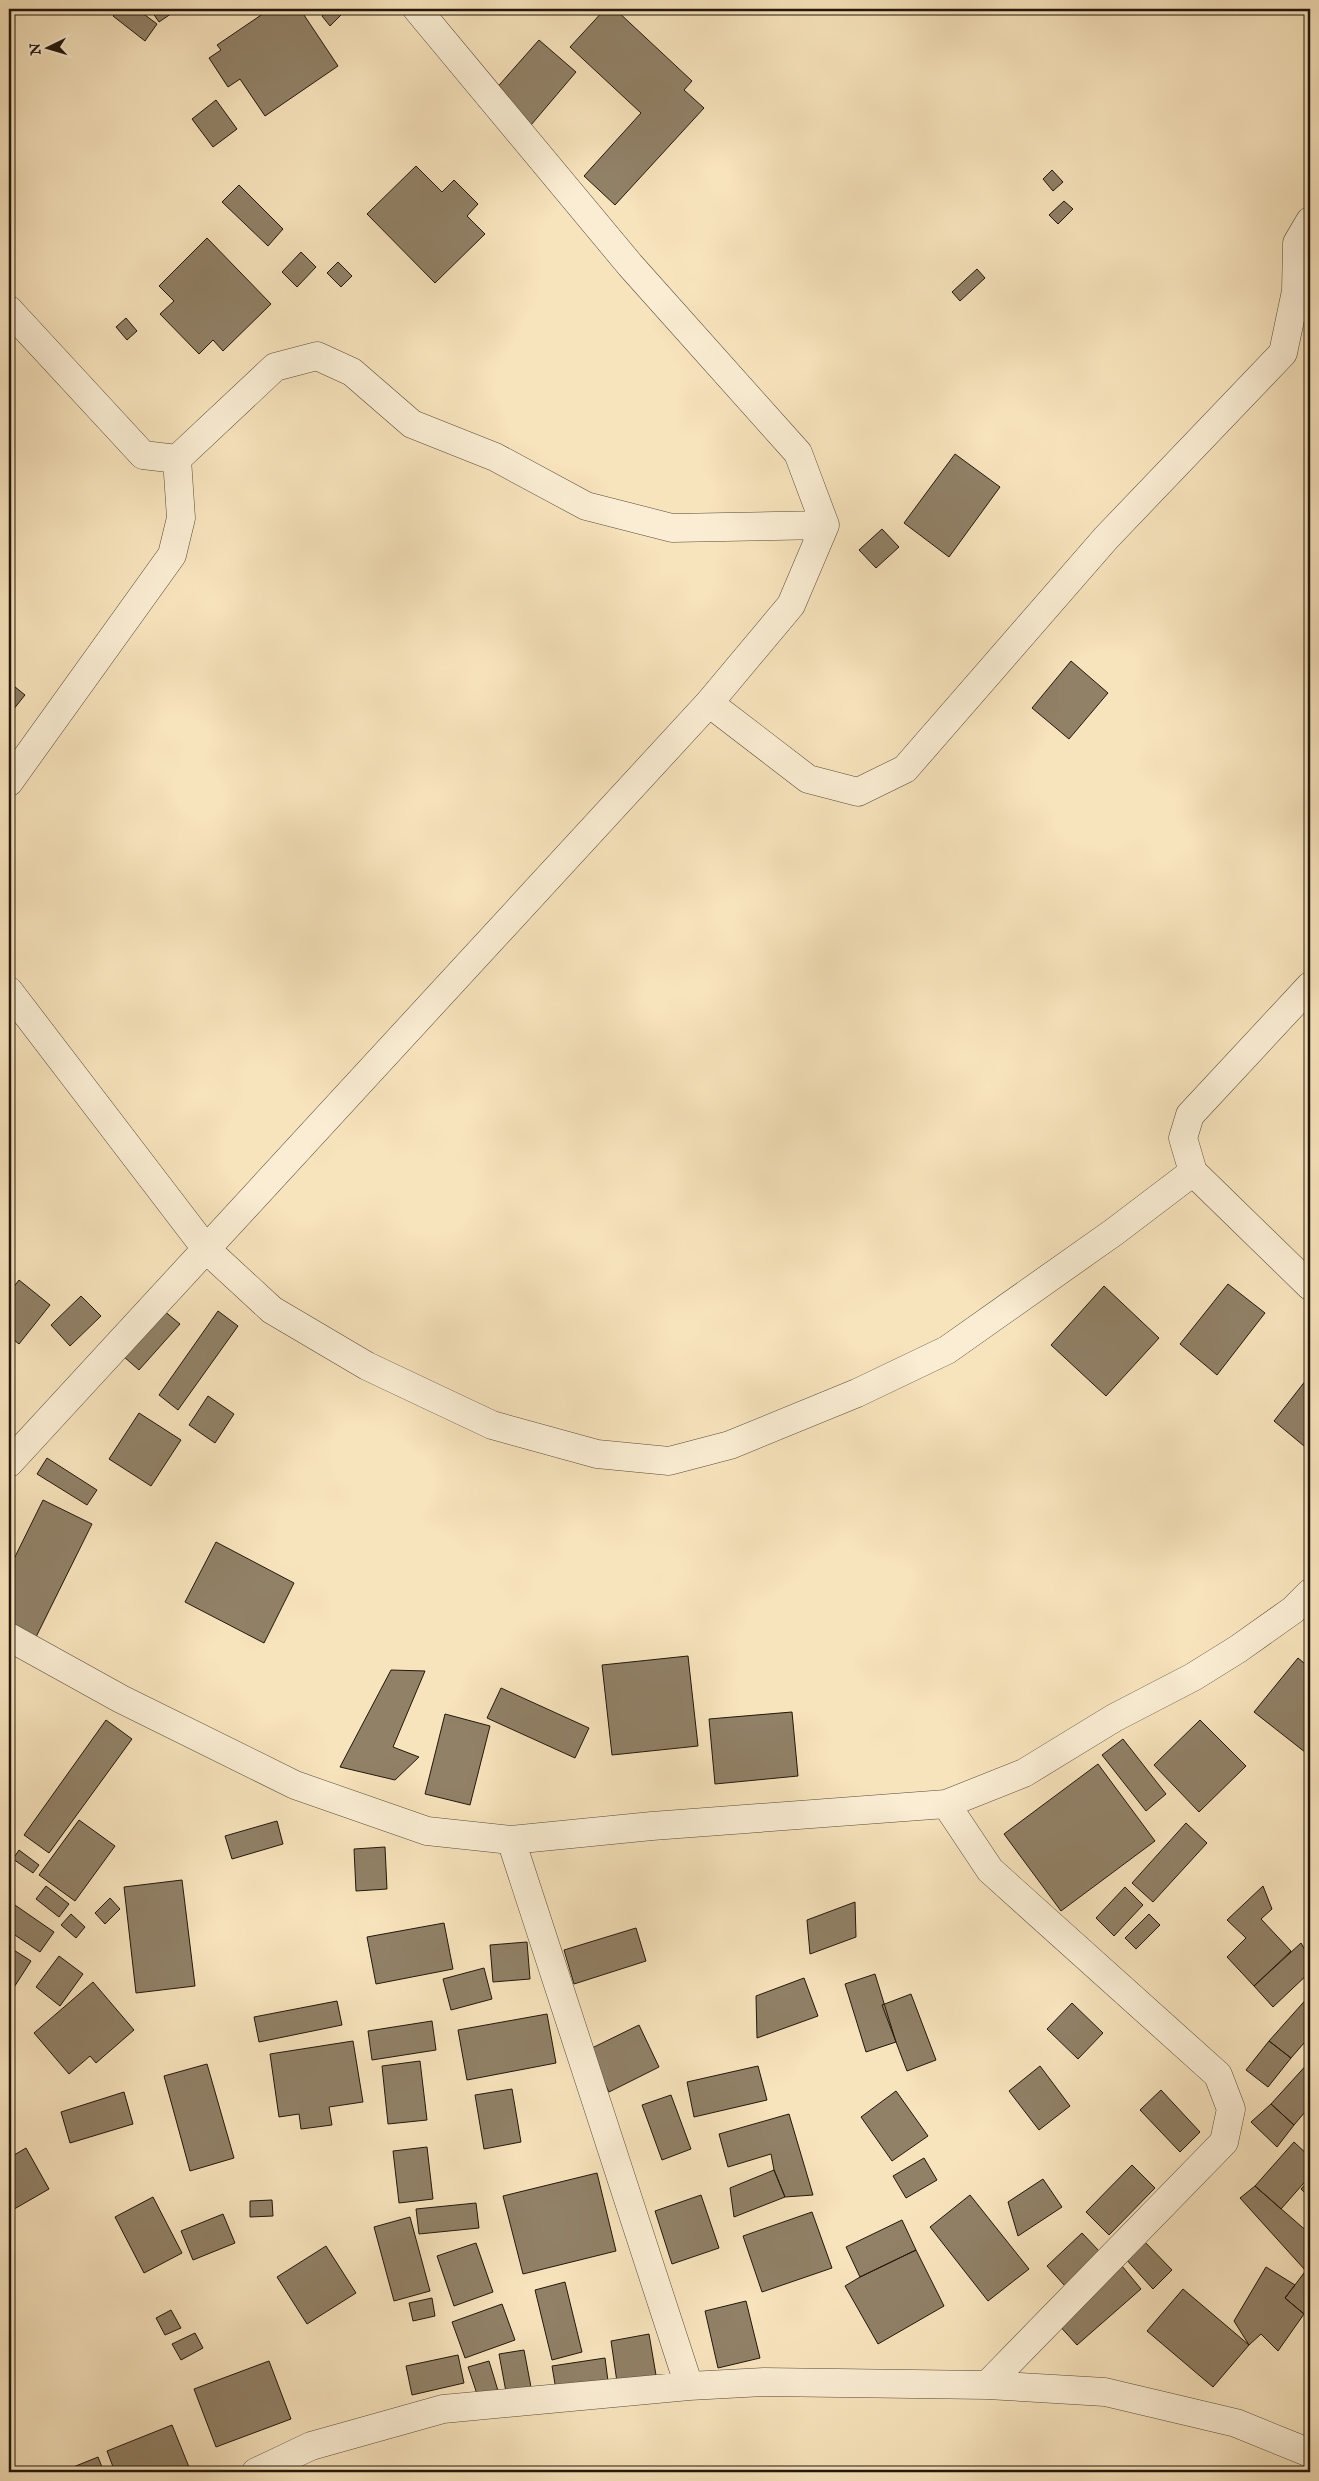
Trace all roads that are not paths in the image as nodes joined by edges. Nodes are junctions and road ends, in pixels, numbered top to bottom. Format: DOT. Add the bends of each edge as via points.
graph roads {
  1 [pos="417,9"];
  2 [pos="1310,221"];
  3 [pos="9,310"];
  4 [pos="178,460"];
  5 [pos="825,525"];
  6 [pos="709,703"];
  7 [pos="9,782"];
  8 [pos="1310,986"];
  9 [pos="9,991"];
  10 [pos="1193,1172"];
  11 [pos="207,1250"];
  12 [pos="1310,1286"];
  13 [pos="9,1464"];
  14 [pos="1304,1609"];
  15 [pos="9,1637"];
  16 [pos="946,1804"];
  17 [pos="511,1840"];
  18 [pos="987,2385"];
  19 [pos="689,2386"];
  20 [pos="1310,2453"];
  21 [pos="256,2472"];
  1 -- 5 [label="street" via="630,266 798,453"];
  2 -- 6 [label="street" via="1297,243 1296,291 1283,352 1106,538 905,769 858,792 808,779"];
  3 -- 4 [label="street" via="143,456"];
  4 -- 5 [label="street" via="275,367 317,356 352,372 412,424 495,457 586,506 672,528"];
  4 -- 7 [label="street" via="181,518 172,555"];
  5 -- 6 [label="street" via="791,605"];
  6 -- 11 [label="street"];
  8 -- 10 [label="street" via="1190,1116 1183,1138"];
  9 -- 11 [label="street"];
  10 -- 11 [label="street" via="947,1350 858,1393 739,1441 669,1461 597,1454 492,1425 367,1366 272,1310"];
  10 -- 12 [label="street"];
  11 -- 13 [label="street"];
  14 -- 16 [label="street" via="1024,1773"];
  15 -- 17 [label="street" via="121,1698 295,1784 427,1831"];
  16 -- 17 [label="street"];
  16 -- 18 [label="street" via="990,1870 1218,2075 1231,2109 1224,2142"];
  17 -- 19 [label="street"];
  18 -- 19 [label="street" via="764,2382"];
  18 -- 20 [label="street" via="1105,2392 1236,2423"];
  19 -- 21 [label="street" via="443,2409 311,2446"];
}
